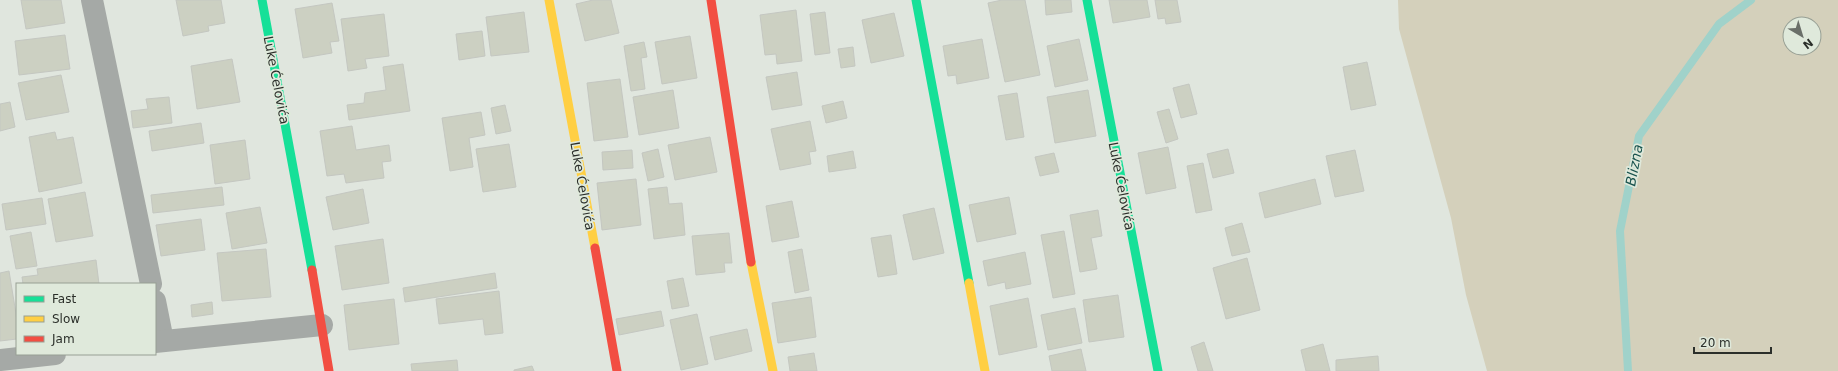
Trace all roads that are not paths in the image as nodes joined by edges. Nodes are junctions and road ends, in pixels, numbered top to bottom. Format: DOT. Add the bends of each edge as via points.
graph roads {
  1 [pos="92,0"];
  2 [pos="262,0"];
  3 [pos="549,0"];
  4 [pos="711,0"];
  5 [pos="916,0"];
  6 [pos="1087,0"];
  7 [pos="152,283"];
  8 [pos="156,311"];
  9 [pos="322,325"];
  10 [pos="159,342"];
  11 [pos="46,355"];
  12 [pos="0,360"];
  13 [pos="329,371"];
  14 [pos="617,371"];
  15 [pos="773,371"];
  16 [pos="985,371"];
  17 [pos="1158,371"];
  1 -- 7 [label="street"];
  2 -- 9 [label="street, Luke Ćelovića"];
  3 -- 14 [label="street, Luke Ćelovića"];
  4 -- 15 [label="street" via="753,275"];
  5 -- 16 [label="street"];
  6 -- 17 [label="street, Luke Ćelovića"];
  8 -- 10 [label="street"];
  9 -- 10 [label="street"];
  9 -- 13 [label="street, Luke Ćelovića"];
  11 -- 12 [label="street"];
}
